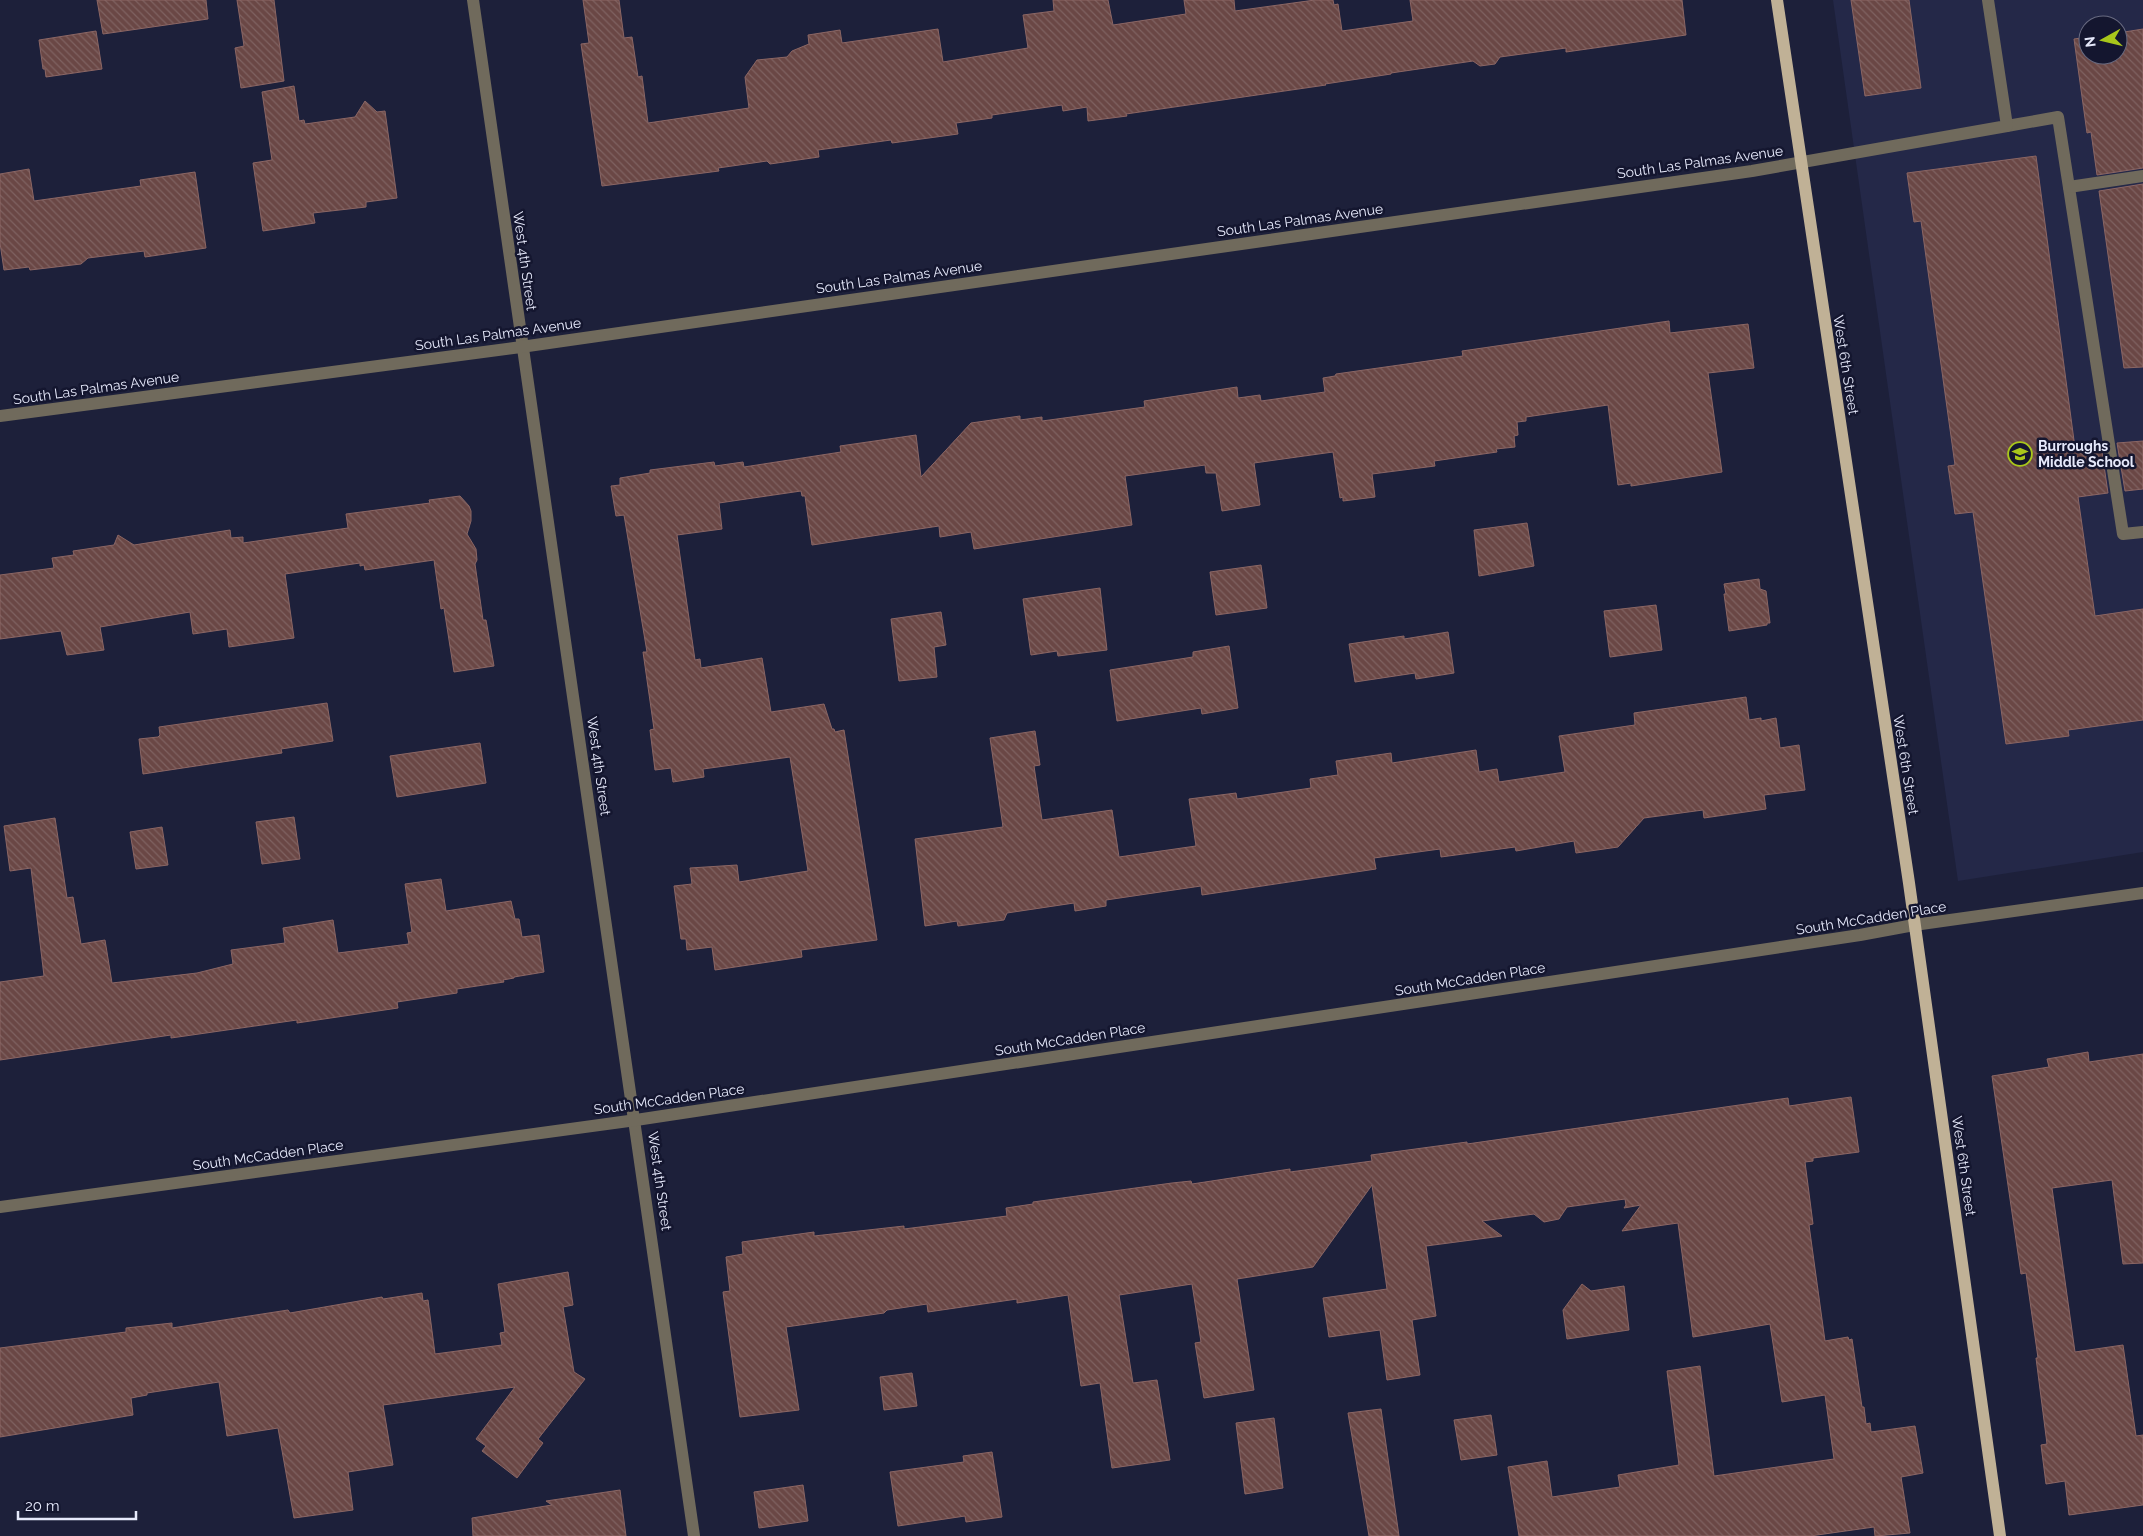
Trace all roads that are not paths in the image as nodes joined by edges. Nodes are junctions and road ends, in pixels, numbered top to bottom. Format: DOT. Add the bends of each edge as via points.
graph roads {
  1 [pos="473,0"];
  2 [pos="1777,0"];
  3 [pos="1988,0"];
  4 [pos="2007,126"];
  5 [pos="1801,163"];
  6 [pos="2143,176"];
  7 [pos="2069,187"];
  8 [pos="521,347"];
  9 [pos="0,416"];
  10 [pos="2143,532"];
  11 [pos="2143,893"];
  12 [pos="1914,925"];
  13 [pos="636,1120"];
  14 [pos="0,1207"];
  15 [pos="694,1536"];
  16 [pos="2000,1536"];
  1 -- 8 [label="street, West 4th Street"];
  2 -- 5 [label="main road, West 6th Street"];
  3 -- 4 [label="street"];
  4 -- 5 [label="street, South Las Palmas Avenue"];
  4 -- 7 [label="street, South Las Palmas Avenue" via="2058,117"];
  5 -- 8 [label="street, South Las Palmas Avenue"];
  5 -- 12 [label="main road, West 6th Street"];
  6 -- 7 [label="street"];
  7 -- 10 [label="street" via="2123,534"];
  8 -- 9 [label="street, South Las Palmas Avenue"];
  8 -- 13 [label="street, West 4th Street"];
  11 -- 12 [label="street, South McCadden Place"];
  12 -- 13 [label="street, South McCadden Place"];
  12 -- 16 [label="main road, West 6th Street"];
  13 -- 14 [label="street, South McCadden Place"];
  13 -- 15 [label="street, West 4th Street"];
}
